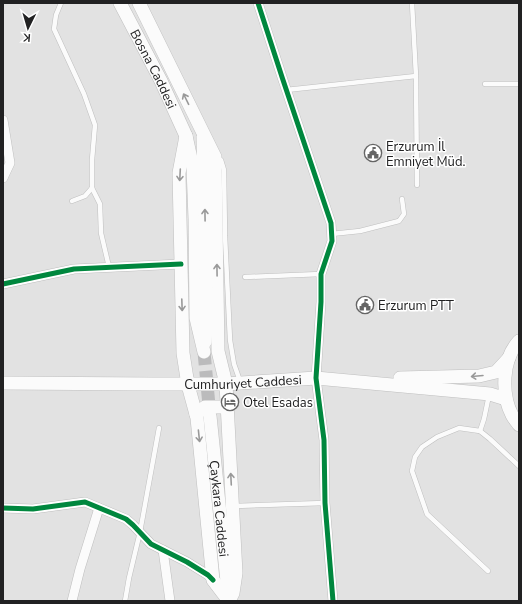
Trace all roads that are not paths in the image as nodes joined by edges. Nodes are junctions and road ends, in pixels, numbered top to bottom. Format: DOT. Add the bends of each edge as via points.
graph roads {
  1 [pos="61,3"];
  2 [pos="120,3"];
  3 [pos="139,3"];
  4 [pos="258,3"];
  5 [pos="412,3"];
  6 [pos="416,76"];
  7 [pos="485,84"];
  8 [pos="519,84"];
  9 [pos="286,90"];
  10 [pos="3,120"];
  11 [pos="203,134"];
  12 [pos="186,136"];
  13 [pos="215,157"];
  14 [pos="7,164"];
  15 [pos="3,178"];
  16 [pos="417,185"];
  17 [pos="92,188"];
  18 [pos="402,199"];
  19 [pos="72,201"];
  20 [pos="331,234"];
  21 [pos="181,264"];
  22 [pos="109,267"];
  23 [pos="321,274"];
  24 [pos="245,277"];
  25 [pos="3,284"];
  26 [pos="519,341"];
  27 [pos="218,351"];
  28 [pos="183,353"];
  29 [pos="509,358"];
  30 [pos="316,378"];
  31 [pos="3,383"];
  32 [pos="240,383"];
  33 [pos="226,384"];
  34 [pos="188,385"];
  35 [pos="490,394"];
  36 [pos="506,399"];
  37 [pos="227,408"];
  38 [pos="196,414"];
  39 [pos="210,416"];
  40 [pos="519,425"];
  41 [pos="160,428"];
  42 [pos="480,432"];
  43 [pos="519,466"];
  44 [pos="325,503"];
  45 [pos="232,506"];
  46 [pos="3,508"];
  47 [pos="100,508"];
  48 [pos="140,532"];
  49 [pos="163,550"];
  50 [pos="488,571"];
  51 [pos="213,580"];
  52 [pos="72,601"];
  53 [pos="125,601"];
  54 [pos="170,601"];
  55 [pos="229,601"];
  56 [pos="333,601"];
  1 -- 17 [label="lane" via="54,29 84,94 95,125"];
  2 -- 12 [label="main road, Bosna Caddesi" via="161,81"];
  11 -- 3 [label="main road, one-way"];
  4 -- 9 [label="street"];
  5 -- 6 [label="lane"];
  6 -- 9 [label="lane"];
  6 -- 16 [label="lane"];
  7 -- 8 [label="lane"];
  9 -- 20 [label="street" via="331,223"];
  10 -- 14 [label="street"];
  12 -- 11 [label="main road, Bosna Caddesi, one-way" via="193,168 196,318 204,352 208,319"];
  11 -- 13 [label="main road"];
  12 -- 21 [label="main road, one-way" via="179,173"];
  27 -- 13 [label="main road, one-way"];
  13 -- 32 [label="lane" via="221,160 224,170 230,340"];
  14 -- 15 [label="street"];
  17 -- 19 [label="lane" via="84,196"];
  17 -- 22 [label="lane" via="100,204 101,233"];
  18 -- 20 [label="lane" via="404,214 399,221 360,231"];
  20 -- 23 [label="street" via="332,241"];
  21 -- 22 [label="street"];
  21 -- 28 [label="main road, one-way"];
  22 -- 25 [label="street" via="74,268"];
  23 -- 24 [label="lane"];
  23 -- 30 [label="street"];
  26 -- 29 [label="main road"];
  27 -- 28 [label="main road" via="212,357 195,358"];
  27 -- 33 [label="main road"];
  28 -- 34 [label="main road"];
  29 -- 30 [label="main road, one-way" via="496,372 479,376"];
  29 -- 36 [label="main road" via="504,378"];
  30 -- 32 [label="main road, Cumhuriyet Caddesi"];
  30 -- 35 [label="main road, Cumhuriyet Caddesi"];
  30 -- 44 [label="street" via="324,440"];
  31 -- 34 [label="main road, Cumhuriyet Caddesi"];
  32 -- 33 [label="main road, Cumhuriyet Caddesi"];
  33 -- 34 [label="main road, Cumhuriyet Caddesi"];
  33 -- 37 [label="main road"];
  34 -- 38 [label="main road"];
  35 -- 36 [label="main road, Cumhuriyet Caddesi"];
  35 -- 42 [label="lane"];
  36 -- 40 [label="main road"];
  37 -- 38 [label="main road" via="206,407"];
  45 -- 37 [label="main road, one-way"];
  38 -- 51 [label="main road, one-way"];
  39 -- 55 [label="main road, Çaykara Caddesi"];
  41 -- 48 [label="lane"];
  42 -- 43 [label="lane"];
  42 -- 50 [label="lane" via="459,428 437,437 422,447 415,457 412,471 427,514"];
  44 -- 45 [label="lane"];
  44 -- 56 [label="street"];
  45 -- 55 [label="main road" via="236,573 233,594"];
  46 -- 47 [label="street" via="33,509 85,502"];
  47 -- 48 [label="street" via="126,519"];
  47 -- 52 [label="street"];
  48 -- 49 [label="street" via="151,544"];
  48 -- 53 [label="lane"];
  49 -- 51 [label="street" via="197,568"];
  49 -- 54 [label="street"];
  51 -- 55 [label="main road"];
}
